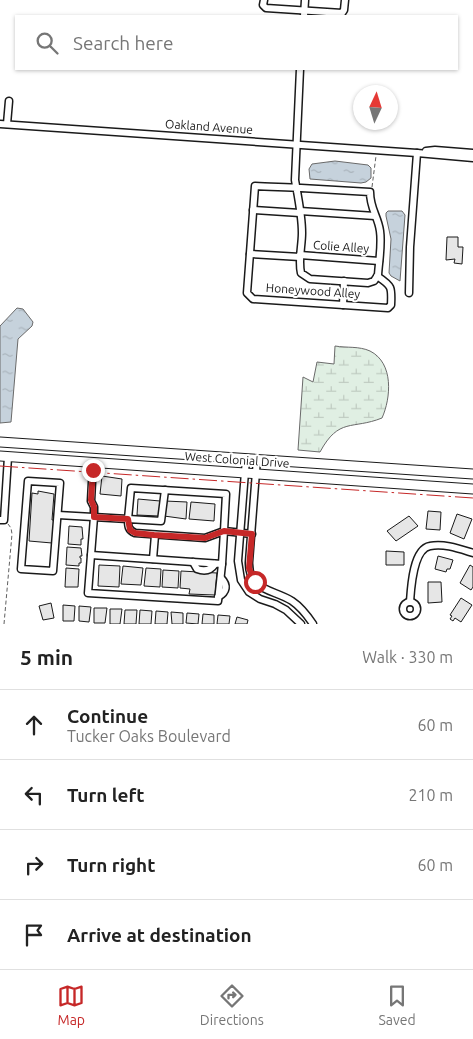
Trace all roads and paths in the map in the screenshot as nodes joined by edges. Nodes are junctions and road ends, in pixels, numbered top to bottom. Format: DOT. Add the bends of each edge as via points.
graph roads {
  1 [pos="264,0"];
  2 [pos="304,0"];
  3 [pos="345,0"];
  4 [pos="304,14"];
  5 [pos="300,70"];
  6 [pos="9,101"];
  7 [pos="4,124"];
  8 [pos="297,144"];
  9 [pos="376,150"];
  10 [pos="417,152"];
  11 [pos="473,153"];
  12 [pos="473,158"];
  13 [pos="296,187"];
  14 [pos="370,192"];
  15 [pos="253,210"];
  16 [pos="300,212"];
  17 [pos="375,216"];
  18 [pos="250,254"];
  19 [pos="300,256"];
  20 [pos="379,261"];
  21 [pos="378,276"];
  22 [pos="344,282"];
  23 [pos="409,293"];
  24 [pos="343,305"];
  25 [pos="0,442"];
  26 [pos="4,456"];
  27 [pos="246,459"];
  28 [pos="257,459"];
  29 [pos="93,462"];
  30 [pos="245,473"];
  31 [pos="256,474"];
  32 [pos="473,474"];
  33 [pos="473,489"];
  34 [pos="165,490"];
  35 [pos="58,515"];
  36 [pos="94,517"];
  37 [pos="128,519"];
  38 [pos="2,520"];
  39 [pos="224,531"];
  40 [pos="241,533"];
  41 [pos="252,534"];
  42 [pos="155,535"];
  43 [pos="473,553"];
  44 [pos="91,555"];
  45 [pos="153,559"];
  46 [pos="219,564"];
  47 [pos="291,600"];
  48 [pos="410,602"];
  49 [pos="286,610"];
  50 [pos="4,624"];
  51 [pos="301,624"];
  52 [pos="313,624"];
  1 -- 4 [label="street" via="266,8"];
  2 -- 4 [label="street"];
  3 -- 4 [label="street" via="342,13"];
  5 -- 8 [label="street"];
  6 -- 7 [label="street"];
  7 -- 8 [label="street, Oakland Avenue"];
  8 -- 9 [label="street, Oakland Avenue"];
  8 -- 13 [label="street"];
  9 -- 10 [label="street, Oakland Avenue"];
  9 -- 14 [label="path" via="375,175"];
  10 -- 11 [label="street, Oakland Avenue"];
  10 -- 12 [label="street, Oakland Avenue"];
  10 -- 23 [label="street"];
  13 -- 14 [label="street"];
  13 -- 15 [label="street, Honeywood Alley" via="255,186"];
  13 -- 16 [label="street"];
  14 -- 17 [label="street"];
  15 -- 16 [label="street"];
  15 -- 18 [label="street, Honeywood Alley"];
  16 -- 17 [label="street"];
  16 -- 19 [label="street"];
  17 -- 20 [label="street" via="380,228"];
  18 -- 19 [label="street, Colie Alley"];
  18 -- 24 [label="street, Honeywood Alley" via="247,293 253,298"];
  19 -- 20 [label="street, Colie Alley"];
  19 -- 22 [label="street" via="301,273 305,277"];
  20 -- 21 [label="street"];
  21 -- 22 [label="street" via="368,283"];
  21 -- 24 [label="street, Honeywood Alley" via="392,288 388,308"];
  22 -- 24 [label="street"];
  25 -- 27 [label="highway, West Colonial Drive"];
  26 -- 29 [label="highway, West Colonial Drive"];
  26 -- 38 [label="street"];
  27 -- 28 [label="highway, West Colonial Drive"];
  27 -- 30 [label="street"];
  28 -- 31 [label="street"];
  28 -- 32 [label="highway, West Colonial Drive"];
  29 -- 30 [label="highway, West Colonial Drive"];
  29 -- 36 [label="street" via="91,500"];
  30 -- 31 [label="highway, West Colonial Drive"];
  30 -- 40 [label="street"];
  31 -- 33 [label="highway, West Colonial Drive"];
  31 -- 41 [label="street"];
  34 -- 37 [label="street" via="161,520"];
  34 -- 37 [label="street" via="131,488"];
  34 -- 39 [label="street" via="226,494"];
  35 -- 35 [label="street" via="60,483 28,481 21,569 53,571"];
  35 -- 36 [label="street"];
  36 -- 37 [label="street"];
  36 -- 44 [label="street"];
  37 -- 42 [label="street" via="130,530 135,533"];
  38 -- 50 [label="path" via="11,528 12,534"];
  39 -- 40 [label="street"];
  39 -- 42 [label="street" via="205,538"];
  39 -- 46 [label="street"];
  40 -- 41 [label="street"];
  40 -- 49 [label="street" via="238,570 244,586 255,596"];
  41 -- 47 [label="street" via="249,568 252,578 262,588"];
  42 -- 45 [label="street"];
  43 -- 48 [label="street" via="443,545 423,550 416,564"];
  44 -- 45 [label="street"];
  44 -- 46 [label="street" via="88,593 218,601"];
  45 -- 46 [label="street"];
  47 -- 49 [label="street"];
  47 -- 52 [label="street"];
  49 -- 51 [label="street"];
}
